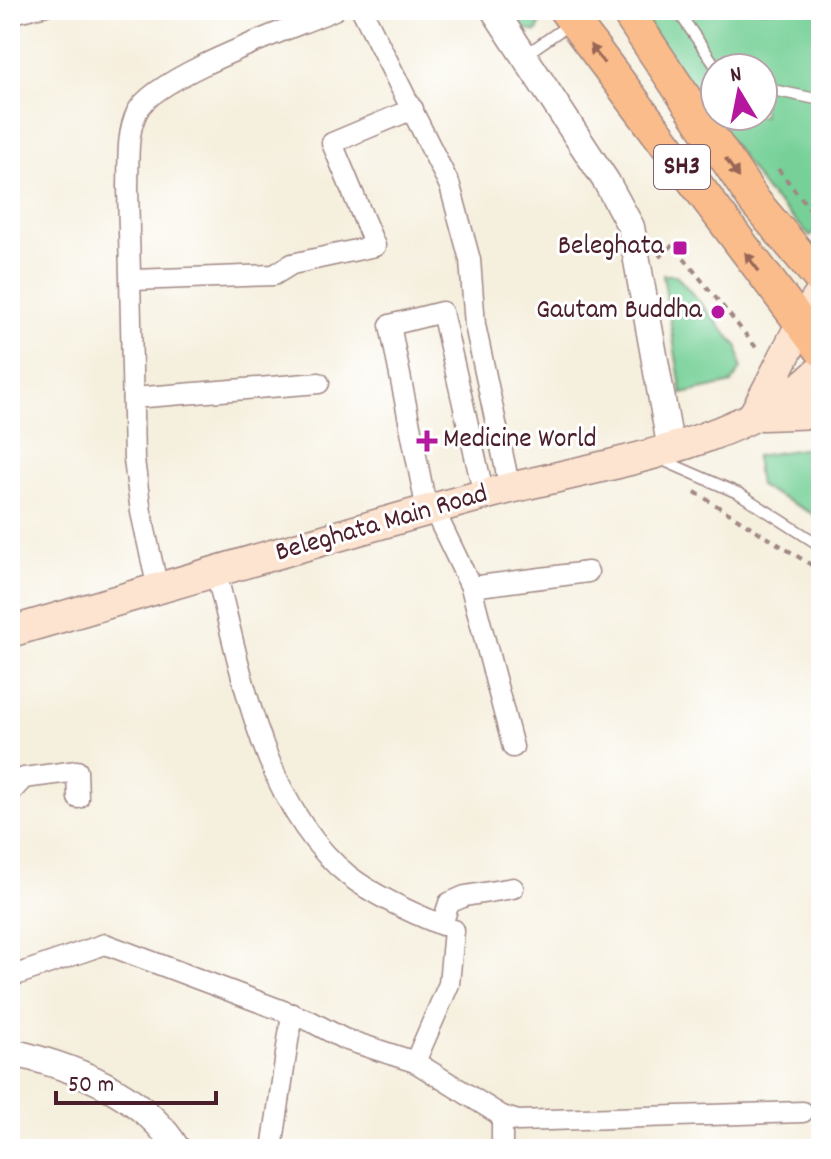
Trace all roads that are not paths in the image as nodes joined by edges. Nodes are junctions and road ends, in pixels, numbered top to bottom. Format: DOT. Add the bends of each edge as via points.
graph roads {
  1 [pos="47,10"];
  2 [pos="334,10"];
  3 [pos="362,10"];
  4 [pos="494,10"];
  5 [pos="626,10"];
  6 [pos="677,10"];
  7 [pos="569,16"];
  8 [pos="10,19"];
  9 [pos="706,52"];
  10 [pos="524,56"];
  11 [pos="779,91"];
  12 [pos="821,100"];
  13 [pos="413,109"];
  14 [pos="133,280"];
  15 [pos="821,280"];
  16 [pos="821,293"];
  17 [pos="799,324"];
  18 [pos="821,350"];
  19 [pos="821,370"];
  20 [pos="319,383"];
  21 [pos="133,398"];
  22 [pos="821,413"];
  23 [pos="753,416"];
  24 [pos="668,458"];
  25 [pos="497,492"];
  26 [pos="430,510"];
  27 [pos="821,546"];
  28 [pos="216,572"];
  29 [pos="588,572"];
  30 [pos="471,587"];
  31 [pos="158,589"];
  32 [pos="10,632"];
  33 [pos="513,747"];
  34 [pos="10,793"];
  35 [pos="78,798"];
  36 [pos="513,888"];
  37 [pos="454,930"];
  38 [pos="12,971"];
  39 [pos="292,1014"];
  40 [pos="10,1052"];
  41 [pos="415,1062"];
  42 [pos="803,1112"];
  43 [pos="502,1116"];
  44 [pos="177,1149"];
  45 [pos="272,1149"];
  46 [pos="502,1149"];
  1 -- 8 [label="lane"];
  2 -- 14 [label="street" via="192,71 154,92 137,112 128,186"];
  3 -- 13 [label="street"];
  4 -- 10 [label="street"];
  5 -- 15 [label="main road, SH3, one-way" via="755,202"];
  6 -- 9 [label="lane"];
  7 -- 10 [label="lane"];
  17 -- 7 [label="main road, SH3, one-way"];
  10 -- 24 [label="street" via="631,227"];
  11 -- 12 [label="lane"];
  13 -- 14 [label="street" via="332,143 375,246 292,264 274,275"];
  13 -- 25 [label="street" via="450,186 470,260"];
  14 -- 21 [label="street"];
  16 -- 17 [label="main road"];
  17 -- 18 [label="main road, SH3"];
  17 -- 23 [label="main road"];
  19 -- 23 [label="main road" via="802,389"];
  20 -- 21 [label="street"];
  21 -- 31 [label="street" via="141,512"];
  22 -- 23 [label="main road"];
  23 -- 24 [label="main road, Beleghata Main Road"];
  24 -- 25 [label="main road, Beleghata Main Road"];
  24 -- 27 [label="lane" via="740,494"];
  25 -- 26 [label="main road, Beleghata Main Road"];
  25 -- 26 [label="street" via="442,312 390,325"];
  26 -- 28 [label="main road, Beleghata Main Road"];
  26 -- 30 [label="street"];
  28 -- 31 [label="main road, Beleghata Main Road"];
  28 -- 36 [label="street" via="270,767 330,858 351,877 442,925 449,903"];
  29 -- 30 [label="street"];
  30 -- 33 [label="street"];
  31 -- 32 [label="main road, Beleghata Main Road"];
  34 -- 35 [label="street" via="24,778 77,771"];
  37 -- 41 [label="street" via="449,984"];
  38 -- 39 [label="street" via="105,944"];
  39 -- 41 [label="street" via="344,1039"];
  39 -- 45 [label="street"];
  40 -- 44 [label="street" via="105,1084 163,1126"];
  41 -- 43 [label="street"];
  42 -- 43 [label="street" via="518,1121"];
  43 -- 46 [label="street"];
}
